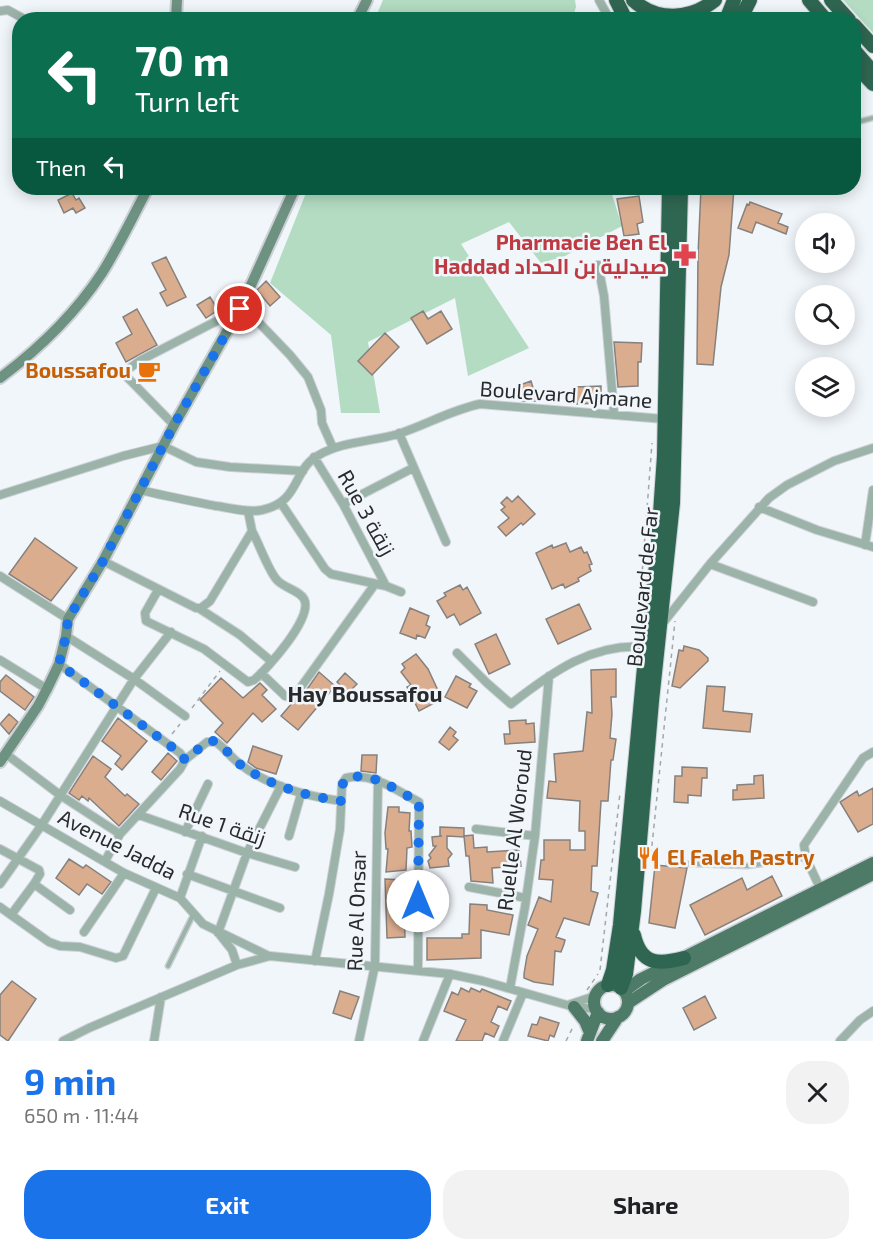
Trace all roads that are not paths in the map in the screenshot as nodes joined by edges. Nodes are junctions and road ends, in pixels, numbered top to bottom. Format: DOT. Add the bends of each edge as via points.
graph roads {
  1 [pos="633,0"];
  2 [pos="715,0"];
  3 [pos="798,0"];
  4 [pos="809,0"];
  5 [pos="831,0"];
  6 [pos="650,12"];
  7 [pos="697,12"];
  8 [pos="808,12"];
  9 [pos="819,12"];
  10 [pos="842,12"];
  11 [pos="861,33"];
  12 [pos="873,46"];
  13 [pos="861,58"];
  14 [pos="861,71"];
  15 [pos="873,72"];
  16 [pos="873,84"];
  17 [pos="144,195"];
  18 [pos="292,195"];
  19 [pos="669,195"];
  20 [pos="681,195"];
  21 [pos="598,265"];
  22 [pos="241,307"];
  23 [pos="0,378"];
  24 [pos="614,413"];
  25 [pos="664,418"];
  26 [pos="174,425"];
  27 [pos="399,434"];
  28 [pos="163,446"];
  29 [pos="333,448"];
  30 [pos="873,448"];
  31 [pos="314,458"];
  32 [pos="413,468"];
  33 [pos="303,471"];
  34 [pos="140,490"];
  35 [pos="873,490"];
  36 [pos="0,495"];
  37 [pos="281,502"];
  38 [pos="343,504"];
  39 [pos="759,507"];
  40 [pos="248,512"];
  41 [pos="252,531"];
  42 [pos="446,542"];
  43 [pos="869,546"];
  44 [pos="103,561"];
  45 [pos="710,564"];
  46 [pos="0,576"];
  47 [pos="375,584"];
  48 [pos="386,586"];
  49 [pos="158,590"];
  50 [pos="401,592"];
  51 [pos="813,602"];
  52 [pos="200,609"];
  53 [pos="68,619"];
  54 [pos="662,624"];
  55 [pos="171,633"];
  56 [pos="66,636"];
  57 [pos="646,647"];
  58 [pos="457,653"];
  59 [pos="0,660"];
  60 [pos="271,661"];
  61 [pos="59,664"];
  62 [pos="261,673"];
  63 [pos="549,676"];
  64 [pos="134,679"];
  65 [pos="47,689"];
  66 [pos="116,705"];
  67 [pos="186,716"];
  68 [pos="873,752"];
  69 [pos="3,758"];
  70 [pos="185,760"];
  71 [pos="378,780"];
  72 [pos="208,784"];
  73 [pos="281,786"];
  74 [pos="301,794"];
  75 [pos="60,795"];
  76 [pos="0,801"];
  77 [pos="341,801"];
  78 [pos="138,815"];
  79 [pos="41,826"];
  80 [pos="476,829"];
  81 [pos="185,832"];
  82 [pos="120,834"];
  83 [pos="202,836"];
  84 [pos="288,836"];
  85 [pos="535,836"];
  86 [pos="0,849"];
  87 [pos="247,853"];
  88 [pos="18,858"];
  89 [pos="806,858"];
  90 [pos="105,861"];
  91 [pos="873,862"];
  92 [pos="669,863"];
  93 [pos="295,867"];
  94 [pos="124,873"];
  95 [pos="187,874"];
  96 [pos="873,874"];
  97 [pos="0,884"];
  98 [pos="34,884"];
  99 [pos="469,887"];
  100 [pos="156,888"];
  101 [pos="820,888"];
  102 [pos="232,892"];
  103 [pos="180,897"];
  104 [pos="526,898"];
  105 [pos="0,907"];
  106 [pos="280,908"];
  107 [pos="70,910"];
  108 [pos="11,915"];
  109 [pos="194,915"];
  110 [pos="632,927"];
  111 [pos="216,931"];
  112 [pos="84,932"];
  113 [pos="270,956"];
  114 [pos="684,958"];
  115 [pos="315,961"];
  116 [pos="237,965"];
  117 [pos="375,965"];
  118 [pos="168,966"];
  119 [pos="418,969"];
  120 [pos="450,974"];
  121 [pos="510,988"];
  122 [pos="620,992"];
  123 [pos="523,993"];
  124 [pos="160,997"];
  125 [pos="596,1006"];
  126 [pos="575,1007"];
  127 [pos="873,1011"];
  128 [pos="618,1017"];
  129 [pos="588,1037"];
  130 [pos="63,1041"];
  131 [pos="154,1041"];
  132 [pos="359,1041"];
  133 [pos="423,1041"];
  134 [pos="502,1041"];
  135 [pos="602,1041"];
  136 [pos="840,1041"];
  1 -- 6 [label="highway"];
  2 -- 7 [label="highway"];
  3 -- 8 [label="highway"];
  4 -- 9 [label="highway"];
  5 -- 10 [label="highway"];
  11 -- 12 [label="highway"];
  13 -- 15 [label="highway"];
  14 -- 16 [label="highway"];
  17 -- 23 [label="street" via="103,272 82,301 29,356"];
  18 -- 22 [label="street"];
  19 -- 25 [label="highway, Boulevard de Far"];
  20 -- 54 [label="highway, Boulevard de Far" via="673,503"];
  21 -- 24 [label="street"];
  22 -- 26 [label="street"];
  22 -- 26 [label="street" via="127,370 132,384"];
  22 -- 29 [label="street" via="308,377"];
  24 -- 25 [label="street, Boulevard Ajmane"];
  24 -- 27 [label="street, Boulevard Ajmane" via="480,404"];
  25 -- 57 [label="highway, Boulevard de Far" via="657,557"];
  26 -- 28 [label="street"];
  27 -- 29 [label="street, Boulevard Ajmane"];
  27 -- 32 [label="street"];
  28 -- 33 [label="street" via="188,460 205,464"];
  28 -- 34 [label="street"];
  28 -- 36 [label="street"];
  29 -- 31 [label="street, Boulevard Ajmane"];
  30 -- 39 [label="street" via="806,475"];
  31 -- 33 [label="street, Boulevard Ajmane"];
  31 -- 38 [label="street, Rue 3 زنقة"];
  32 -- 38 [label="street"];
  32 -- 42 [label="street"];
  33 -- 37 [label="street, Boulevard Ajmane"];
  34 -- 40 [label="street"];
  34 -- 44 [label="street"];
  35 -- 43 [label="street"];
  37 -- 40 [label="street"];
  37 -- 47 [label="street" via="328,572"];
  38 -- 48 [label="street, Rue 3 زنقة"];
  39 -- 43 [label="street"];
  39 -- 45 [label="street"];
  40 -- 41 [label="street"];
  41 -- 52 [label="street" via="210,601"];
  41 -- 60 [label="street" via="276,579 305,602 296,630"];
  44 -- 49 [label="street"];
  44 -- 53 [label="street"];
  45 -- 51 [label="street"];
  45 -- 54 [label="street"];
  46 -- 53 [label="street"];
  47 -- 48 [label="street"];
  47 -- 62 [label="street" via="296,694 285,696"];
  48 -- 50 [label="street"];
  49 -- 52 [label="street"];
  49 -- 55 [label="street" via="144,619"];
  52 -- 60 [label="street"];
  53 -- 56 [label="street"];
  54 -- 110 [label="highway, Boulevard de Far"];
  55 -- 62 [label="street" via="204,649 248,682"];
  55 -- 64 [label="street"];
  56 -- 61 [label="street"];
  56 -- 64 [label="street"];
  57 -- 63 [label="street" via="602,650"];
  57 -- 122 [label="highway, Boulevard de Far" via="613,970"];
  58 -- 63 [label="street" via="511,704"];
  59 -- 65 [label="street"];
  60 -- 62 [label="street"];
  61 -- 65 [label="street"];
  61 -- 66 [label="street"];
  63 -- 85 [label="street, Ruelle Al Woroud"];
  64 -- 66 [label="street"];
  64 -- 67 [label="street"];
  65 -- 69 [label="street"];
  66 -- 70 [label="street"];
  66 -- 75 [label="street"];
  68 -- 89 [label="street" via="862,758 804,846"];
  69 -- 75 [label="street"];
  70 -- 73 [label="street" via="207,742 216,742 244,767"];
  70 -- 78 [label="street"];
  71 -- 77 [label="street" via="363,776 344,780"];
  71 -- 117 [label="street, Rue Al Onsar"];
  71 -- 119 [label="street" via="419,802"];
  72 -- 81 [label="street"];
  73 -- 74 [label="street"];
  73 -- 87 [label="street"];
  74 -- 77 [label="street"];
  74 -- 84 [label="street"];
  75 -- 79 [label="street"];
  75 -- 82 [label="street"];
  76 -- 79 [label="street, Avenue Jadda"];
  77 -- 115 [label="street" via="340,829"];
  78 -- 81 [label="street, Rue 1 زنقة"];
  78 -- 82 [label="street"];
  79 -- 88 [label="street"];
  79 -- 90 [label="street, Avenue Jadda"];
  80 -- 85 [label="street"];
  81 -- 83 [label="street, Rue 1 زنقة"];
  82 -- 90 [label="street"];
  83 -- 87 [label="street, Rue 1 زنقة"];
  83 -- 95 [label="street"];
  85 -- 104 [label="street, Ruelle Al Woroud"];
  86 -- 88 [label="street"];
  87 -- 93 [label="street, Rue 1 زنقة"];
  87 -- 102 [label="street"];
  88 -- 97 [label="street"];
  88 -- 98 [label="street" via="40,871"];
  89 -- 92 [label="lane" via="747,866"];
  89 -- 101 [label="street"];
  90 -- 94 [label="street, Avenue Jadda"];
  91 -- 101 [label="main road"];
  94 -- 100 [label="street, Avenue Jadda"];
  94 -- 112 [label="street"];
  95 -- 102 [label="street"];
  95 -- 103 [label="street"];
  96 -- 122 [label="main road" via="663,980"];
  98 -- 107 [label="street"];
  98 -- 108 [label="street"];
  99 -- 104 [label="street"];
  100 -- 103 [label="street, Avenue Jadda"];
  100 -- 108 [label="street" via="123,956 116,958 49,942"];
  101 -- 114 [label="main road"];
  102 -- 106 [label="street"];
  102 -- 111 [label="street"];
  103 -- 109 [label="street, Avenue Jadda"];
  104 -- 121 [label="street, Ruelle Al Woroud"];
  105 -- 108 [label="street"];
  109 -- 111 [label="street, Avenue Jadda"];
  109 -- 118 [label="lane"];
  110 -- 114 [label="highway" via="642,955 660,963"];
  110 -- 122 [label="highway, Boulevard de Far"];
  111 -- 113 [label="street, Avenue Jadda"];
  111 -- 116 [label="street, Avenue Jadda" via="228,943"];
  113 -- 115 [label="street"];
  113 -- 116 [label="street"];
  114 -- 122 [label="main road"];
  115 -- 117 [label="street"];
  116 -- 124 [label="street"];
  117 -- 119 [label="street"];
  117 -- 132 [label="street, Rue Al Onsar"];
  119 -- 120 [label="street"];
  120 -- 121 [label="street"];
  120 -- 133 [label="street"];
  121 -- 123 [label="street"];
  122 -- 125 [label="main road" via="600,989"];
  122 -- 128 [label="main road" via="625,1012"];
  123 -- 126 [label="street"];
  123 -- 134 [label="street"];
  124 -- 130 [label="street"];
  124 -- 131 [label="street"];
  125 -- 126 [label="street"];
  125 -- 126 [label="street"];
  125 -- 128 [label="main road" via="605,1018"];
  125 -- 129 [label="main road"];
  126 -- 129 [label="main road"];
  127 -- 136 [label="street"];
  128 -- 135 [label="main road"];
}
